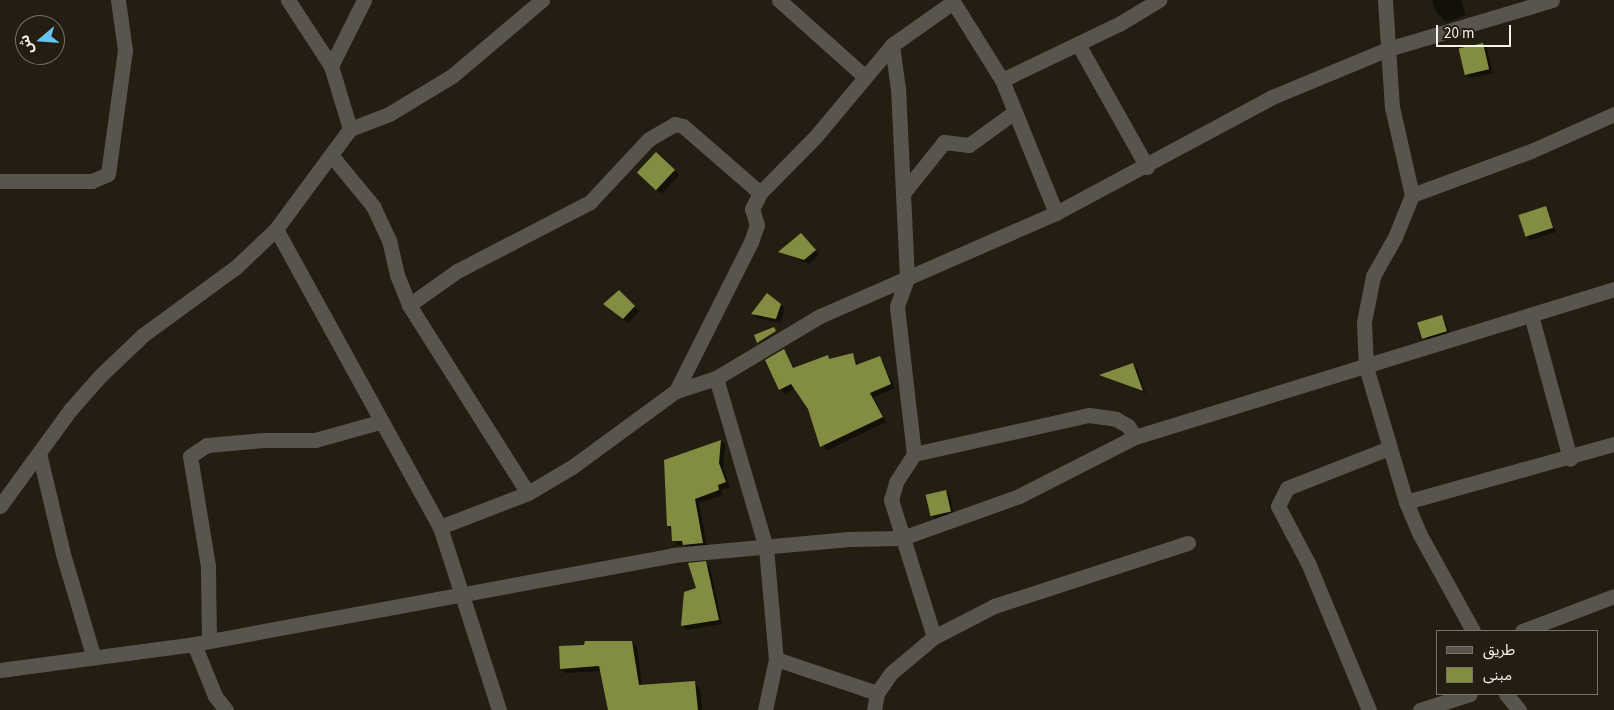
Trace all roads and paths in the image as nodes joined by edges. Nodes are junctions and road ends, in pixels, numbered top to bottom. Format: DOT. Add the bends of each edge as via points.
graph roads {
  1 [pos="118,0"];
  2 [pos="288,0"];
  3 [pos="364,0"];
  4 [pos="542,0"];
  5 [pos="779,0"];
  6 [pos="1158,0"];
  7 [pos="1384,0"];
  8 [pos="1552,0"];
  9 [pos="953,1"];
  10 [pos="1078,44"];
  11 [pos="892,45"];
  12 [pos="1388,49"];
  13 [pos="331,66"];
  14 [pos="866,77"];
  15 [pos="1002,80"];
  16 [pos="1014,113"];
  17 [pos="1614,114"];
  18 [pos="350,129"];
  19 [pos="332,155"];
  20 [pos="1147,167"];
  21 [pos="0,181"];
  22 [pos="904,192"];
  23 [pos="760,193"];
  24 [pos="1412,195"];
  25 [pos="1056,213"];
  26 [pos="276,230"];
  27 [pos="907,278"];
  28 [pos="1614,289"];
  29 [pos="410,305"];
  30 [pos="1532,315"];
  31 [pos="1366,367"];
  32 [pos="716,378"];
  33 [pos="676,391"];
  34 [pos="380,422"];
  35 [pos="1134,437"];
  36 [pos="1614,444"];
  37 [pos="1389,448"];
  38 [pos="39,453"];
  39 [pos="914,454"];
  40 [pos="1570,459"];
  41 [pos="528,493"];
  42 [pos="1406,502"];
  43 [pos="0,506"];
  44 [pos="440,527"];
  45 [pos="902,538"];
  46 [pos="1188,543"];
  47 [pos="766,548"];
  48 [pos="460,594"];
  49 [pos="1614,596"];
  50 [pos="1472,630"];
  51 [pos="1525,630"];
  52 [pos="934,637"];
  53 [pos="201,642"];
  54 [pos="94,655"];
  55 [pos="776,659"];
  56 [pos="0,670"];
  57 [pos="877,693"];
  58 [pos="1467,695"];
  59 [pos="1507,695"];
  60 [pos="226,710"];
  61 [pos="499,710"];
  62 [pos="765,710"];
  63 [pos="874,710"];
  64 [pos="1369,710"];
  65 [pos="1420,710"];
  66 [pos="1519,710"];
  1 -- 21 [label="street" via="125,50 108,174 92,181"];
  2 -- 13 [label="street"];
  3 -- 13 [label="street"];
  4 -- 18 [label="street" via="452,76 390,114"];
  5 -- 14 [label="street"];
  6 -- 10 [label="street"];
  7 -- 12 [label="street"];
  8 -- 12 [label="street"];
  9 -- 11 [label="street"];
  9 -- 15 [label="street"];
  10 -- 15 [label="street"];
  10 -- 20 [label="street"];
  11 -- 14 [label="street"];
  11 -- 22 [label="street"];
  12 -- 20 [label="street" via="1272,97"];
  12 -- 24 [label="street" via="1392,107"];
  13 -- 18 [label="street"];
  14 -- 23 [label="street" via="816,136"];
  15 -- 16 [label="street"];
  16 -- 22 [label="street" via="969,145 944,142"];
  16 -- 25 [label="street"];
  17 -- 24 [label="street" via="1531,151"];
  18 -- 19 [label="street"];
  19 -- 26 [label="street"];
  19 -- 29 [label="street" via="373,206 389,240 397,275"];
  20 -- 25 [label="street"];
  22 -- 27 [label="street"];
  23 -- 29 [label="street" via="683,126 670,126 649,138 590,202 458,271"];
  23 -- 33 [label="street" via="752,209 757,225 751,242"];
  24 -- 31 [label="street" via="1395,237 1373,276 1364,322"];
  25 -- 27 [label="street"];
  26 -- 34 [label="street"];
  26 -- 38 [label="street" via="236,267 143,335 100,375"];
  27 -- 32 [label="street" via="820,316"];
  27 -- 39 [label="street" via="897,306"];
  28 -- 30 [label="street"];
  29 -- 41 [label="street"];
  30 -- 31 [label="street"];
  30 -- 40 [label="street"];
  31 -- 35 [label="street"];
  31 -- 37 [label="street"];
  32 -- 33 [label="street"];
  32 -- 47 [label="street"];
  33 -- 41 [label="street" via="572,467"];
  34 -- 44 [label="street"];
  34 -- 53 [label="street" via="315,440 207,445 190,456 208,566"];
  35 -- 39 [label="street" via="1128,426 1116,419 1089,415"];
  35 -- 45 [label="street" via="1019,496"];
  36 -- 40 [label="street"];
  37 -- 42 [label="street"];
  37 -- 64 [label="street" via="1287,488 1278,506 1308,563"];
  38 -- 43 [label="street"];
  38 -- 54 [label="street" via="63,554"];
  39 -- 45 [label="street" via="896,482 891,500"];
  40 -- 42 [label="street"];
  41 -- 44 [label="street"];
  42 -- 50 [label="street" via="1419,533"];
  44 -- 48 [label="street"];
  45 -- 47 [label="street" via="849,539"];
  45 -- 52 [label="street"];
  46 -- 52 [label="street" via="994,606"];
  47 -- 48 [label="street" via="673,555"];
  47 -- 55 [label="street"];
  48 -- 53 [label="street"];
  48 -- 61 [label="street"];
  49 -- 51 [label="street"];
  52 -- 57 [label="street" via="891,673"];
  53 -- 54 [label="street"];
  53 -- 60 [label="street" via="215,696"];
  54 -- 56 [label="street"];
  55 -- 57 [label="street"];
  55 -- 62 [label="street"];
  57 -- 63 [label="street"];
  58 -- 65 [label="street"];
  59 -- 66 [label="street"];
}
